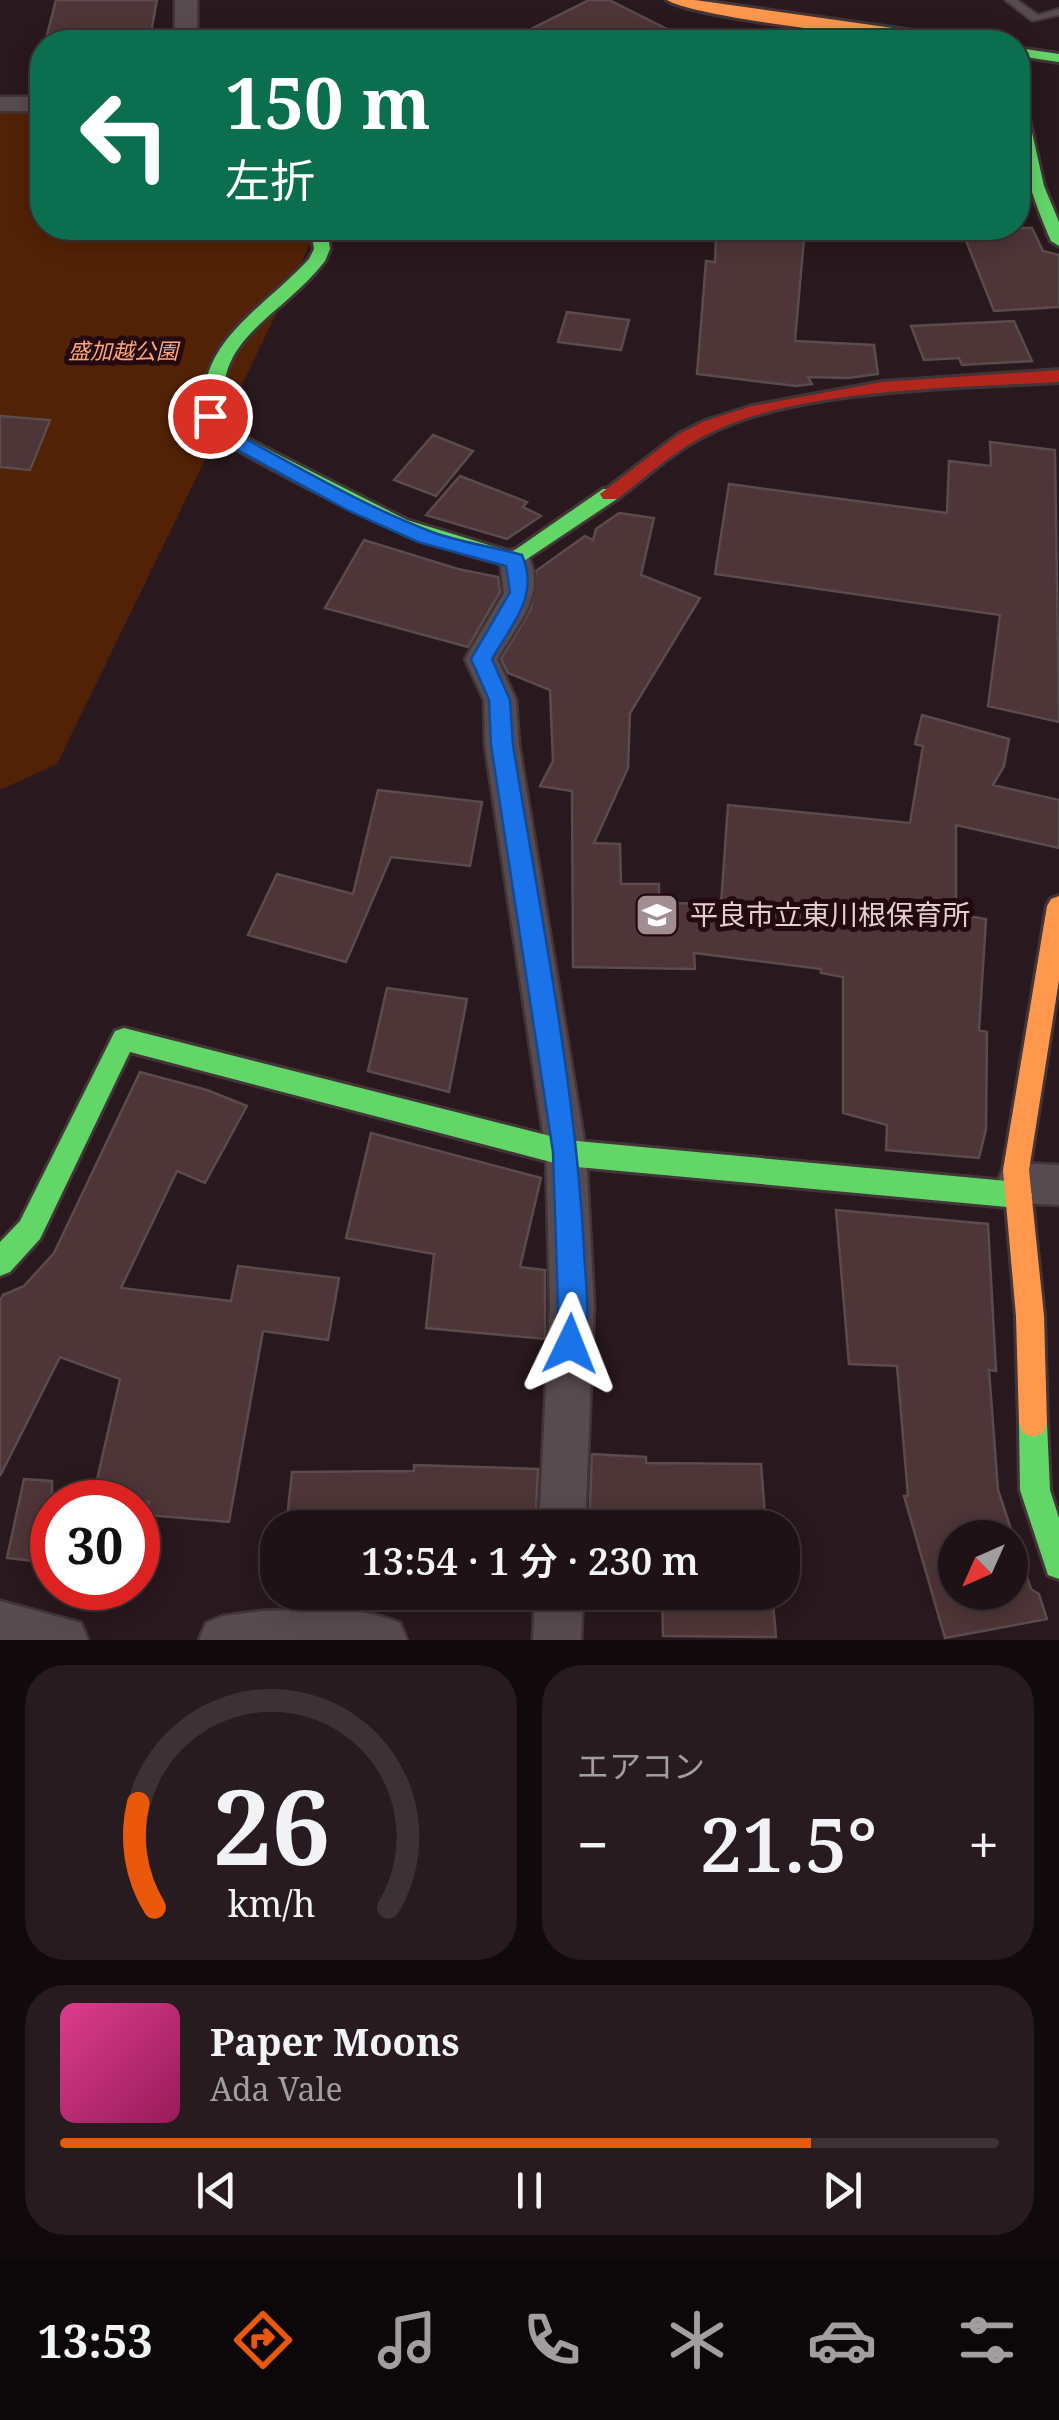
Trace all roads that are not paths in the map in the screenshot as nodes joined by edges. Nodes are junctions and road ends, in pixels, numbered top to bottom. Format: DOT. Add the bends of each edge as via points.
graph roads {
  1 [pos="186,0"];
  2 [pos="674,0"];
  3 [pos="1010,0"];
  4 [pos="908,10"];
  5 [pos="1059,12"];
  6 [pos="186,30"];
  7 [pos="867,30"];
  8 [pos="939,30"];
  9 [pos="1030,54"];
  10 [pos="1059,58"];
  11 [pos="0,104"];
  12 [pos="30,104"];
  13 [pos="1030,158"];
  14 [pos="320,240"];
  15 [pos="1059,241"];
  16 [pos="1059,376"];
  17 [pos="515,560"];
  18 [pos="1059,906"];
  19 [pos="566,1152"];
  20 [pos="1059,1185"];
  21 [pos="1018,1189"];
  22 [pos="0,1262"];
  23 [pos="563,1510"];
  24 [pos="1059,1564"];
  25 [pos="558,1610"];
  26 [pos="0,1625"];
  27 [pos="64,1640"];
  28 [pos="223,1640"];
  29 [pos="383,1640"];
  30 [pos="557,1640"];
  1 -- 6 [label="street"];
  2 -- 7 [label="street"];
  3 -- 5 [label="lane" via="1036,20"];
  4 -- 8 [label="street"];
  9 -- 10 [label="street"];
  11 -- 12 [label="street"];
  13 -- 15 [label="street"];
  14 -- 17 [label="street" via="322,252 311,269 243,329 220,360 210,416 222,434 356,506 425,537"];
  16 -- 17 [label="street" via="924,384 779,406 707,426"];
  17 -- 19 [label="street" via="520,592 481,659 500,700"];
  18 -- 21 [label="street"];
  19 -- 21 [label="street"];
  19 -- 22 [label="street" via="124,1038 30,1230"];
  19 -- 23 [label="street" via="572,1306"];
  20 -- 21 [label="street"];
  21 -- 24 [label="street" via="1036,1490"];
  25 -- 30 [label="street"];
  26 -- 27 [label="street"];
  28 -- 29 [label="street"];
}
